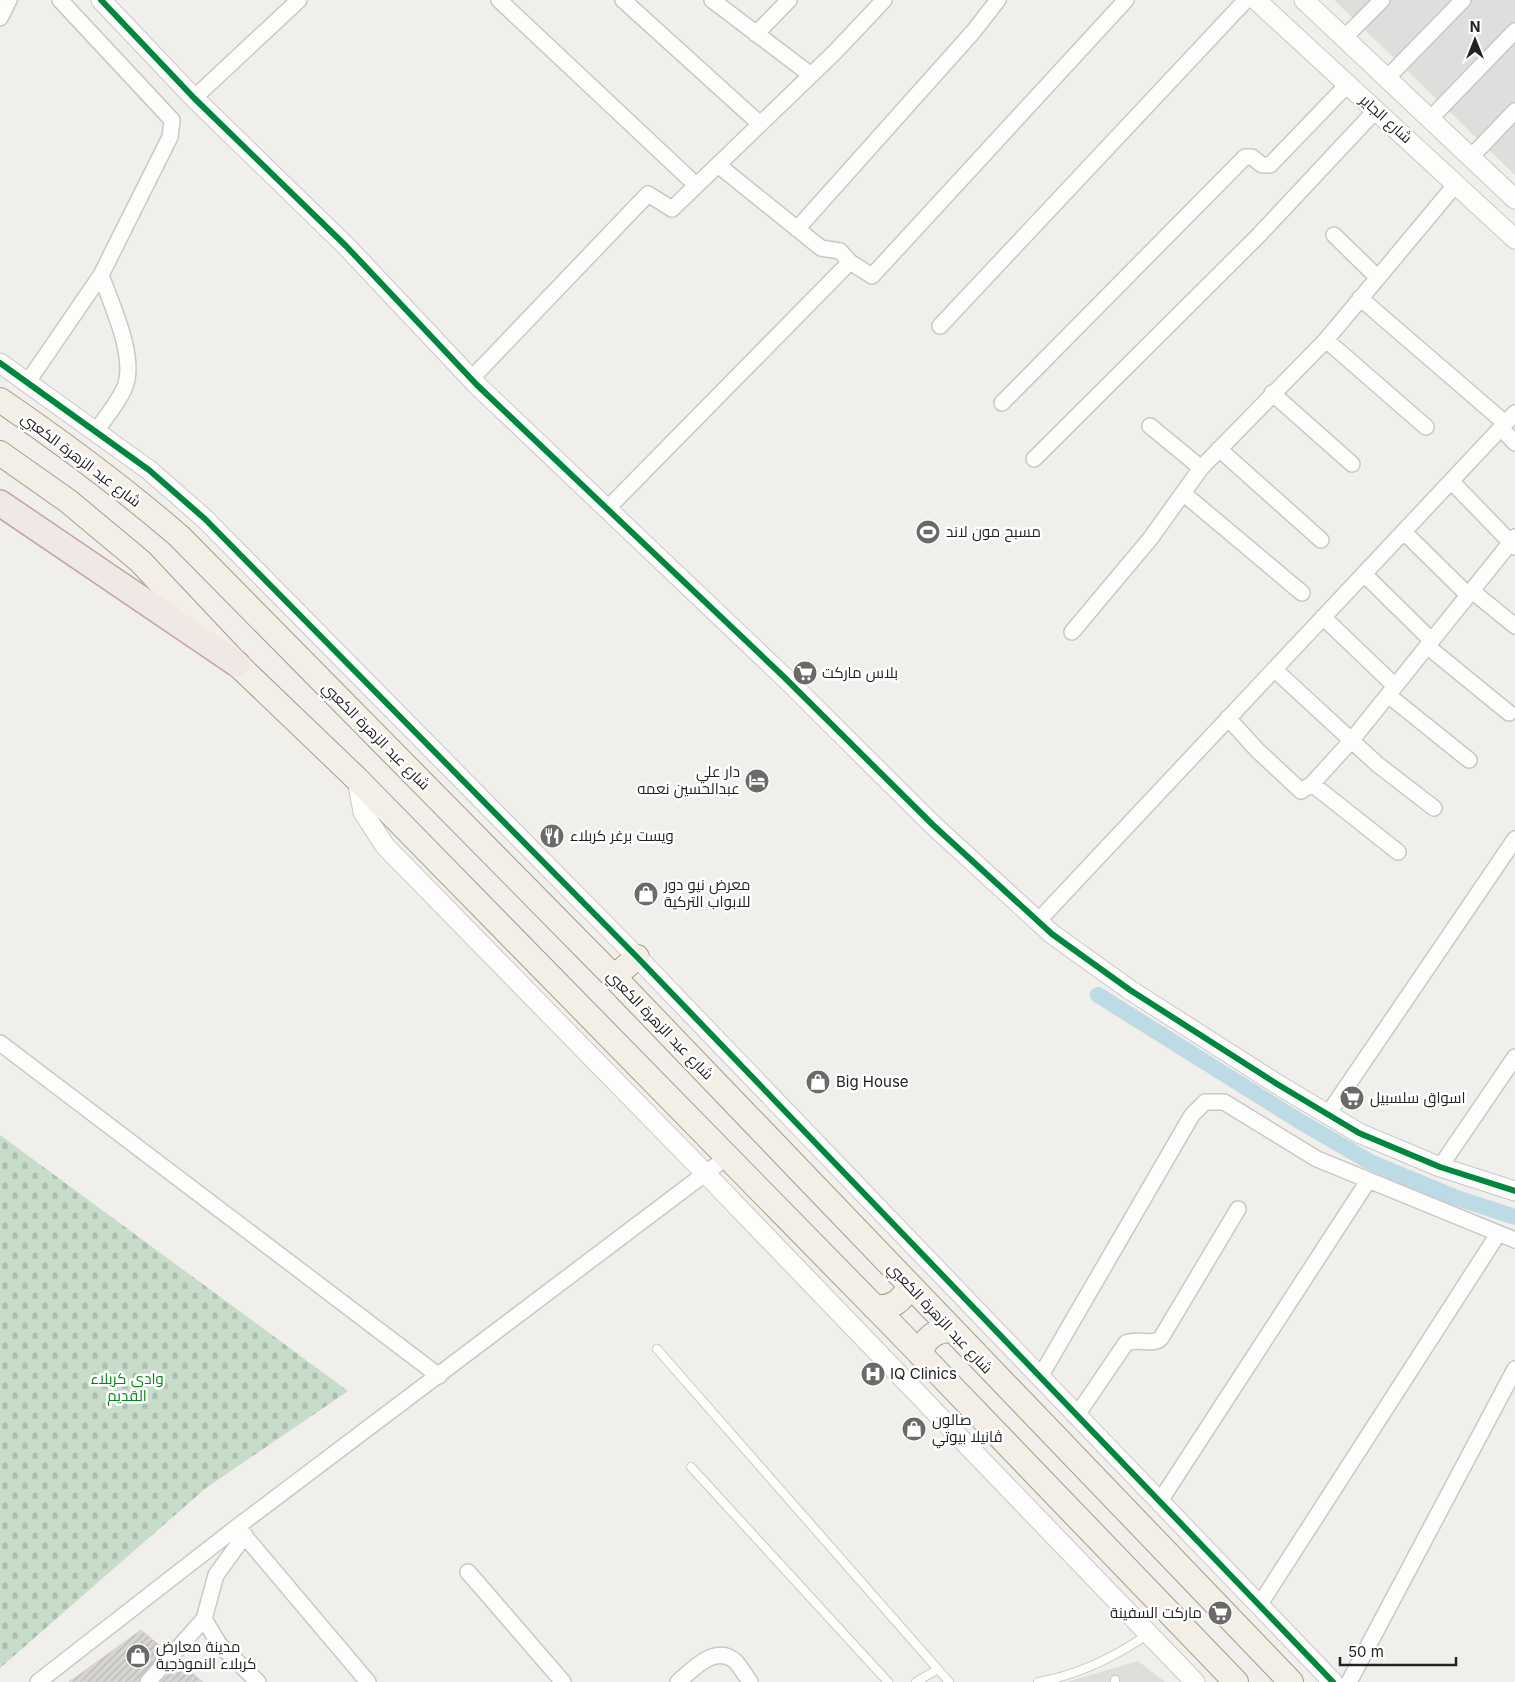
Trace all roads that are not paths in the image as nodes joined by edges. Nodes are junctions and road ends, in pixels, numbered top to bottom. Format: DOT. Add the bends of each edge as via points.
graph roads {
  1 [pos="9,0"];
  2 [pos="60,0"];
  3 [pos="101,0"];
  4 [pos="299,0"];
  5 [pos="498,0"];
  6 [pos="624,0"];
  7 [pos="712,0"];
  8 [pos="789,0"];
  9 [pos="884,0"];
  10 [pos="998,0"];
  11 [pos="1126,0"];
  12 [pos="1246,0"];
  13 [pos="1256,0"];
  14 [pos="1304,0"];
  15 [pos="1382,0"];
  16 [pos="1463,0"];
  17 [pos="0,18"];
  18 [pos="1515,31"];
  19 [pos="756,34"];
  20 [pos="1345,37"];
  21 [pos="811,75"];
  22 [pos="1387,78"];
  23 [pos="1348,84"];
  24 [pos="194,98"];
  25 [pos="1376,110"];
  26 [pos="1515,111"];
  27 [pos="1429,120"];
  28 [pos="760,124"];
  29 [pos="1470,158"];
  30 [pos="718,165"];
  31 [pos="1456,184"];
  32 [pos="696,185"];
  33 [pos="1515,199"];
  34 [pos="797,229"];
  35 [pos="1334,235"];
  36 [pos="1515,240"];
  37 [pos="850,262"];
  38 [pos="101,275"];
  39 [pos="1377,278"];
  40 [pos="1360,298"];
  41 [pos="940,326"];
  42 [pos="1326,340"];
  43 [pos="0,363"];
  44 [pos="471,378"];
  45 [pos="27,383"];
  46 [pos="1272,394"];
  47 [pos="0,400"];
  48 [pos="1002,403"];
  49 [pos="1507,422"];
  50 [pos="1150,426"];
  51 [pos="1426,427"];
  52 [pos="96,430"];
  53 [pos="1515,443"];
  54 [pos="1219,449"];
  55 [pos="0,453"];
  56 [pos="1034,459"];
  57 [pos="1352,464"];
  58 [pos="1201,468"];
  59 [pos="1451,481"];
  60 [pos="1183,493"];
  61 [pos="0,503"];
  62 [pos="607,509"];
  63 [pos="1404,532"];
  64 [pos="1321,540"];
  65 [pos="1514,542"];
  66 [pos="1364,574"];
  67 [pos="1302,593"];
  68 [pos="1470,593"];
  69 [pos="1323,617"];
  70 [pos="1515,626"];
  71 [pos="1072,632"];
  72 [pos="1429,643"];
  73 [pos="237,664"];
  74 [pos="1274,669"];
  75 [pos="1391,691"];
  76 [pos="1509,713"];
  77 [pos="1228,718"];
  78 [pos="1351,741"];
  79 [pos="1469,760"];
  80 [pos="356,779"];
  81 [pos="1312,784"];
  82 [pos="1434,808"];
  83 [pos="1515,839"];
  84 [pos="1398,852"];
  85 [pos="1038,921"];
  86 [pos="637,957"];
  87 [pos="614,977"];
  88 [pos="0,1043"];
  89 [pos="1515,1057"];
  90 [pos="1328,1114"];
  91 [pos="727,1157"];
  92 [pos="1440,1167"];
  93 [pos="706,1174"];
  94 [pos="1368,1181"];
  95 [pos="1515,1191"];
  96 [pos="1238,1210"];
  97 [pos="1498,1234"];
  98 [pos="1515,1240"];
  99 [pos="909,1285"];
  100 [pos="874,1307"];
  101 [pos="952,1330"];
  102 [pos="657,1349"];
  103 [pos="920,1354"];
  104 [pos="1515,1369"];
  105 [pos="439,1376"];
  106 [pos="1040,1377"];
  107 [pos="1077,1415"];
  108 [pos="691,1468"];
  109 [pos="1160,1502"];
  110 [pos="241,1531"];
  111 [pos="468,1572"];
  112 [pos="1260,1604"];
  113 [pos="204,1619"];
  114 [pos="1148,1634"];
  115 [pos="938,1669"];
  116 [pos="38,1682"];
  117 [pos="148,1682"];
  118 [pos="258,1682"];
  119 [pos="368,1682"];
  120 [pos="563,1682"];
  121 [pos="678,1682"];
  122 [pos="750,1682"];
  123 [pos="888,1682"];
  124 [pos="916,1682"];
  125 [pos="949,1682"];
  126 [pos="1038,1682"];
  127 [pos="1194,1682"];
  128 [pos="1236,1682"];
  129 [pos="1291,1682"];
  130 [pos="1333,1682"];
  131 [pos="1349,1682"];
  1 -- 17 [label="street"];
  2 -- 38 [label="street" via="172,120 173,125"];
  3 -- 24 [label="street"];
  4 -- 24 [label="street"];
  5 -- 32 [label="street"];
  6 -- 28 [label="street"];
  7 -- 19 [label="street"];
  8 -- 19 [label="street"];
  9 -- 21 [label="street"];
  10 -- 34 [label="street"];
  11 -- 37 [label="street" via="872,276"];
  12 -- 41 [label="street"];
  13 -- 23 [label="street, شارع الجاير"];
  14 -- 20 [label="street, شارع الجاير"];
  15 -- 20 [label="street"];
  16 -- 22 [label="street"];
  18 -- 27 [label="street"];
  19 -- 21 [label="street"];
  20 -- 22 [label="street, شارع الجاير"];
  21 -- 28 [label="street"];
  22 -- 27 [label="street, شارع الجاير"];
  23 -- 25 [label="street, شارع الجاير"];
  23 -- 48 [label="street" via="1270,164 1262,165 1252,156 1245,157"];
  24 -- 44 [label="street" via="346,246"];
  25 -- 31 [label="street, شارع الجاير"];
  25 -- 56 [label="street" via="1259,235"];
  26 -- 29 [label="street"];
  27 -- 29 [label="street, شارع الجاير"];
  28 -- 30 [label="street"];
  29 -- 33 [label="street, شارع الجاير"];
  30 -- 32 [label="street"];
  30 -- 34 [label="street"];
  31 -- 36 [label="street, شارع الجاير"];
  31 -- 39 [label="street"];
  32 -- 44 [label="street" via="672,208 648,194"];
  34 -- 37 [label="street" via="821,248 840,251"];
  35 -- 39 [label="street"];
  37 -- 62 [label="street"];
  38 -- 45 [label="street"];
  38 -- 52 [label="street" via="124,341 128,374 125,388"];
  39 -- 40 [label="street"];
  40 -- 42 [label="street"];
  40 -- 49 [label="street"];
  42 -- 46 [label="street"];
  42 -- 51 [label="street"];
  43 -- 45 [label="street"];
  44 -- 62 [label="street"];
  45 -- 52 [label="street"];
  46 -- 54 [label="street"];
  46 -- 57 [label="street"];
  47 -- 87 [label="main road, شارع عبد الزهرة الكعبي" via="127,491 180,536"];
  49 -- 53 [label="street"];
  49 -- 59 [label="street"];
  50 -- 58 [label="street"];
  52 -- 86 [label="street" via="205,518"];
  54 -- 58 [label="street"];
  54 -- 64 [label="street"];
  55 -- 73 [label="main road" via="68,501 133,555"];
  58 -- 60 [label="street"];
  59 -- 63 [label="street"];
  59 -- 65 [label="street"];
  60 -- 67 [label="street"];
  60 -- 71 [label="street" via="1150,539"];
  61 -- 73 [label="highway"];
  62 -- 85 [label="street" via="784,677 933,825"];
  63 -- 66 [label="street"];
  63 -- 68 [label="street"];
  65 -- 68 [label="street"];
  66 -- 69 [label="street"];
  66 -- 72 [label="street"];
  68 -- 70 [label="street"];
  68 -- 72 [label="street"];
  69 -- 74 [label="street"];
  69 -- 75 [label="street"];
  72 -- 75 [label="street"];
  72 -- 76 [label="street"];
  73 -- 80 [label="main road"];
  74 -- 77 [label="street"];
  74 -- 78 [label="street"];
  75 -- 78 [label="street"];
  75 -- 79 [label="street"];
  77 -- 81 [label="street" via="1256,750 1300,791"];
  77 -- 85 [label="street"];
  78 -- 81 [label="street"];
  78 -- 82 [label="street"];
  80 -- 91 [label="main road"];
  80 -- 93 [label="street" via="363,812 385,846"];
  81 -- 84 [label="street"];
  83 -- 90 [label="street"];
  85 -- 90 [label="street" via="1130,990"];
  86 -- 87 [label="main road"];
  86 -- 106 [label="street"];
  87 -- 99 [label="main road, شارع عبد الزهرة الكعبي"];
  88 -- 105 [label="street"];
  89 -- 92 [label="street"];
  90 -- 92 [label="street" via="1359,1133"];
  91 -- 93 [label="street"];
  91 -- 100 [label="main road"];
  92 -- 95 [label="street"];
  93 -- 105 [label="street"];
  93 -- 114 [label="street"];
  94 -- 97 [label="street"];
  94 -- 106 [label="street" via="1317,1159 1224,1102 1205,1102 1192,1115"];
  94 -- 109 [label="street"];
  96 -- 107 [label="street" via="1161,1338 1153,1342 1134,1340 1126,1343"];
  97 -- 98 [label="street"];
  97 -- 112 [label="street"];
  99 -- 100 [label="main road" via="896,1303"];
  99 -- 101 [label="main road, شارع عبد الزهرة الكعبي"];
  100 -- 103 [label="main road"];
  101 -- 103 [label="main road" via="931,1336"];
  101 -- 129 [label="main road, شارع عبد الزهرة الكعبي"];
  102 -- 115 [label="lane"];
  103 -- 128 [label="main road"];
  104 -- 131 [label="street"];
  105 -- 110 [label="street"];
  106 -- 107 [label="street"];
  107 -- 109 [label="street"];
  108 -- 123 [label="lane"];
  109 -- 112 [label="street"];
  110 -- 113 [label="street" via="216,1575"];
  110 -- 116 [label="street"];
  110 -- 119 [label="street"];
  111 -- 120 [label="street"];
  112 -- 130 [label="street"];
  113 -- 117 [label="street"];
  113 -- 118 [label="street" via="219,1644"];
  114 -- 126 [label="lane" via="1092,1666"];
  114 -- 127 [label="street"];
  115 -- 124 [label="lane"];
  115 -- 125 [label="lane"];
  121 -- 122 [label="street" via="703,1660 718,1656 735,1662"];
}
